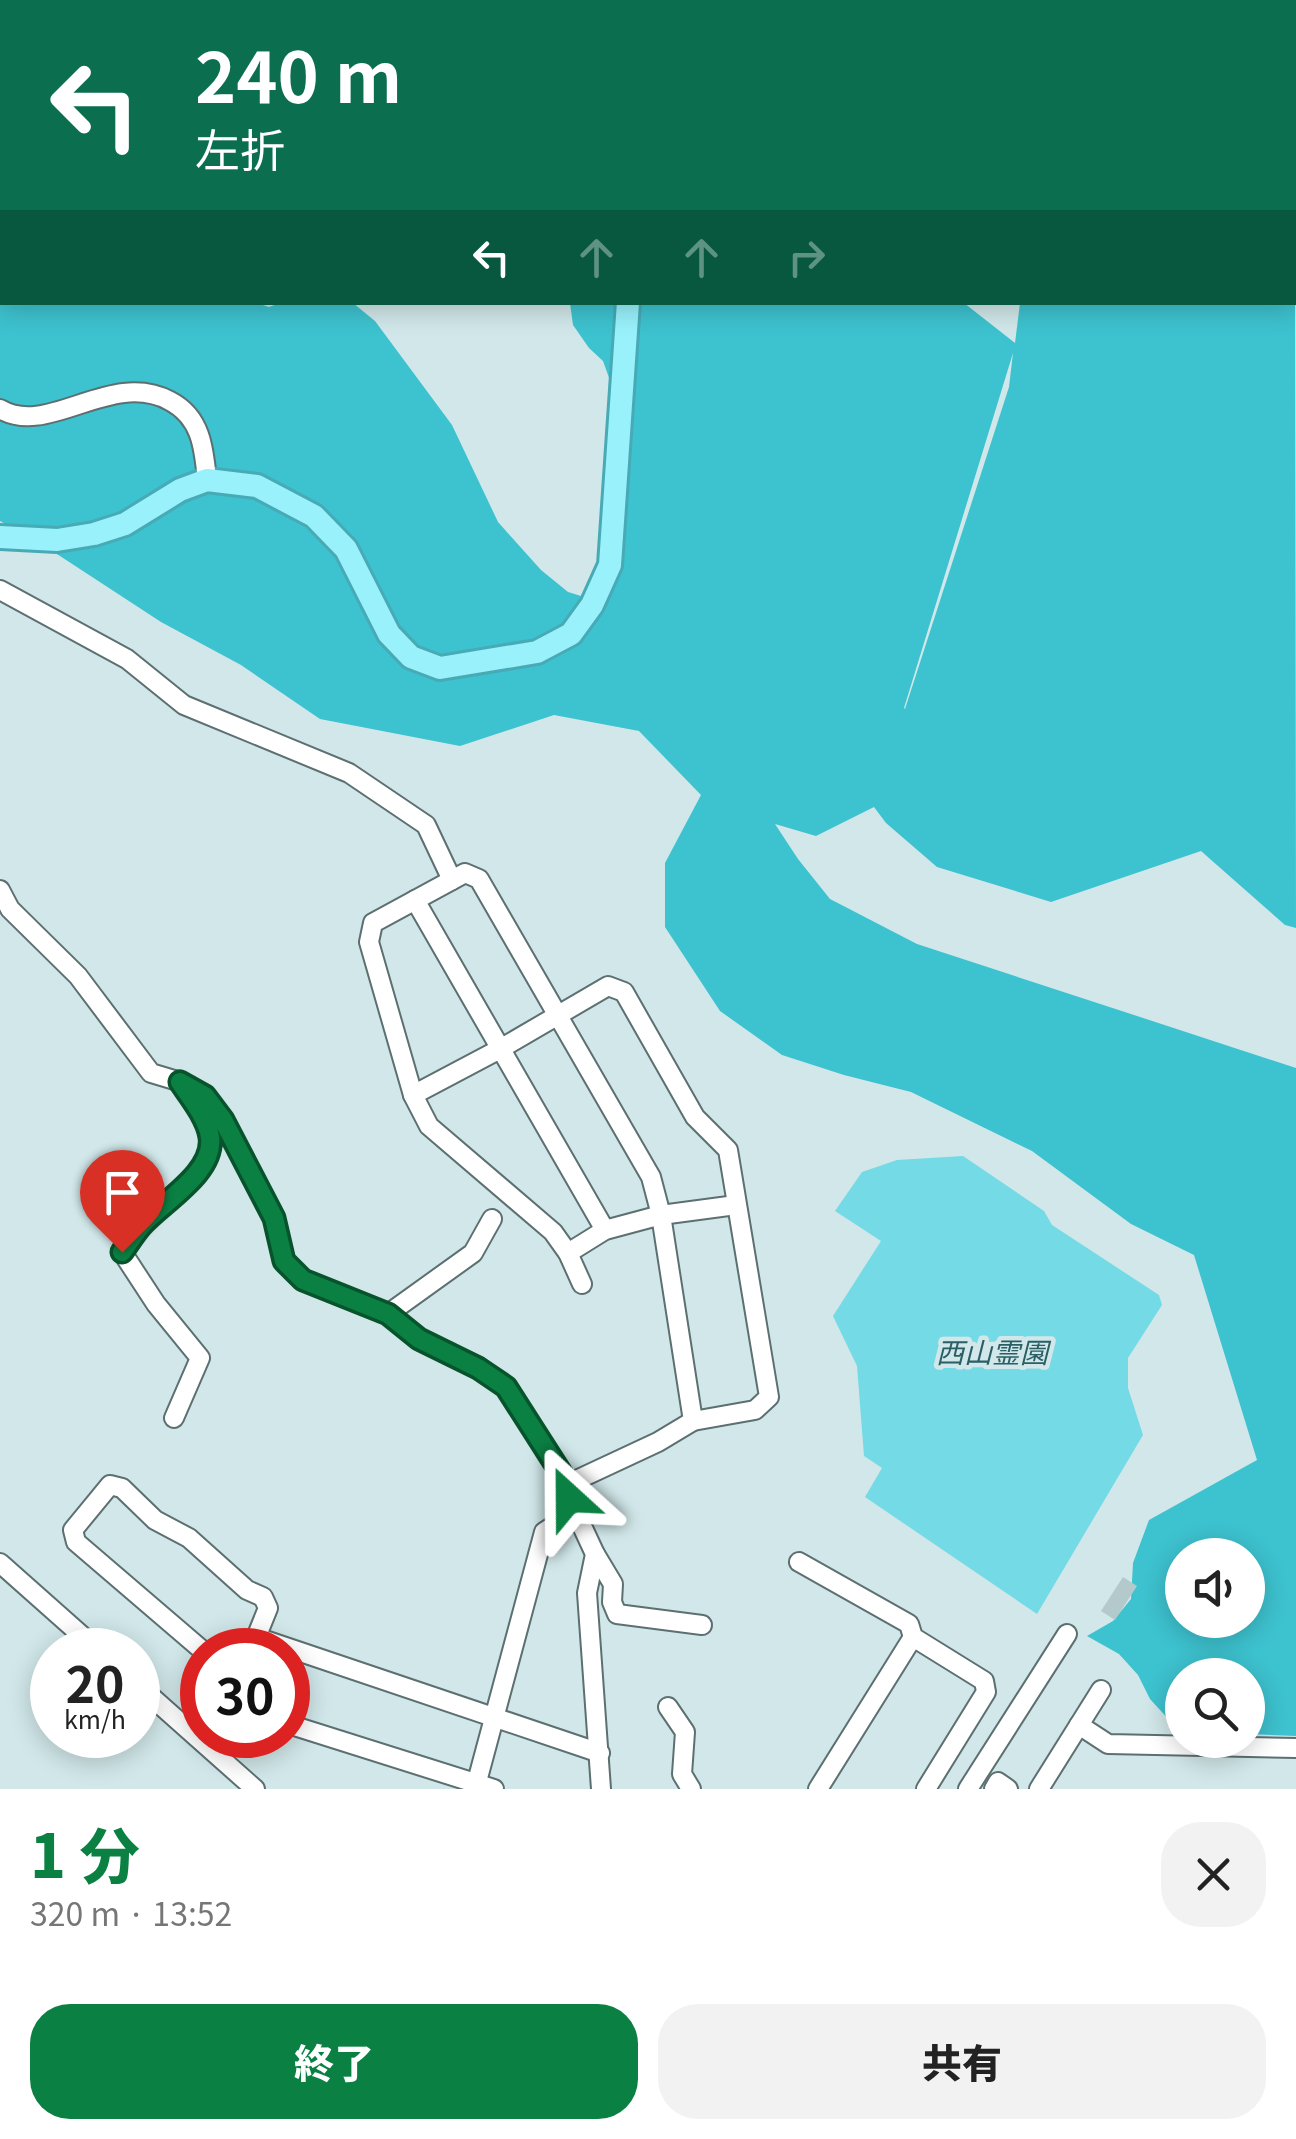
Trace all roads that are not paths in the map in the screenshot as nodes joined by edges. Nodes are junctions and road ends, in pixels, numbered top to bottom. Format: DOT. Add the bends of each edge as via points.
graph roads {
  1 [pos="628,305"];
  2 [pos="0,409"];
  3 [pos="207,480"];
  4 [pos="0,538"];
  5 [pos="0,590"];
  6 [pos="452,880"];
  7 [pos="0,890"];
  8 [pos="416,900"];
  9 [pos="559,1015"];
  10 [pos="500,1050"];
  11 [pos="180,1082"];
  12 [pos="413,1095"];
  13 [pos="736,1205"];
  14 [pos="661,1215"];
  15 [pos="492,1219"];
  16 [pos="605,1230"];
  17 [pos="568,1252"];
  18 [pos="582,1284"];
  19 [pos="388,1314"];
  20 [pos="174,1418"];
  21 [pos="693,1421"];
  22 [pos="568,1484"];
  23 [pos="576,1511"];
  24 [pos="595,1554"];
  25 [pos="0,1562"];
  26 [pos="799,1562"];
  27 [pos="680,1603"];
  28 [pos="679,1622"];
  29 [pos="702,1626"];
  30 [pos="74,1628"];
  31 [pos="260,1628"];
  32 [pos="180,1631"];
  33 [pos="1067,1634"];
  34 [pos="913,1636"];
  35 [pos="310,1661"];
  36 [pos="1100,1690"];
  37 [pos="668,1707"];
  38 [pos="493,1717"];
  39 [pos="1079,1725"];
  40 [pos="310,1731"];
  41 [pos="1296,1748"];
  42 [pos="600,1753"];
  43 [pos="229,1758"];
  44 [pos="482,1787"];
  45 [pos="255,1789"];
  46 [pos="601,1789"];
  47 [pos="691,1789"];
  48 [pos="818,1789"];
  49 [pos="926,1789"];
  50 [pos="968,1789"];
  51 [pos="994,1789"];
  52 [pos="1008,1789"];
  53 [pos="1039,1789"];
  1 -- 3 [label="main road" via="610,565 570,634 537,652 440,668 412,657 389,634 346,549 314,516 256,486"];
  2 -- 3 [label="street" via="10,416 44,414 118,392 154,392 180,406 199,429"];
  3 -- 4 [label="main road" via="94,534"];
  5 -- 6 [label="street" via="127,659 184,705 349,773 426,825"];
  6 -- 8 [label="street"];
  6 -- 9 [label="street" via="464,873 478,879"];
  7 -- 11 [label="street" via="10,909 78,976 151,1072"];
  8 -- 10 [label="street"];
  8 -- 12 [label="street" via="374,923 370,942"];
  9 -- 10 [label="street"];
  9 -- 13 [label="street" via="608,986 624,992 695,1117 728,1150"];
  9 -- 14 [label="street" via="651,1178"];
  10 -- 12 [label="street"];
  10 -- 16 [label="street"];
  11 -- 19 [label="street" via="205,1096 223,1120 274,1218 284,1261 303,1280"];
  11 -- 20 [label="street" via="202,1116 210,1152 202,1169 122,1252 200,1358"];
  12 -- 17 [label="street" via="429,1126"];
  13 -- 14 [label="street"];
  13 -- 21 [label="street" via="768,1397 755,1410"];
  14 -- 16 [label="street"];
  14 -- 21 [label="street"];
  15 -- 19 [label="street" via="473,1253"];
  16 -- 17 [label="street"];
  17 -- 18 [label="street"];
  19 -- 22 [label="street" via="506,1387"];
  21 -- 22 [label="street"];
  22 -- 23 [label="street"];
  23 -- 24 [label="street"];
  23 -- 38 [label="street" via="544,1532"];
  24 -- 28 [label="street" via="613,1584 617,1614"];
  24 -- 42 [label="street" via="588,1593"];
  25 -- 30 [label="street"];
  26 -- 34 [label="street" via="909,1624"];
  27 -- 28 [label="street"];
  28 -- 29 [label="street"];
  31 -- 32 [label="street" via="268,1608 263,1598 110,1485 73,1530 76,1542"];
  33 -- 50 [label="street"];
  34 -- 48 [label="street"];
  34 -- 49 [label="street" via="984,1681 986,1692"];
  35 -- 38 [label="street"];
  36 -- 39 [label="street"];
  37 -- 47 [label="street" via="685,1732 682,1774"];
  38 -- 42 [label="street"];
  38 -- 44 [label="street"];
  39 -- 41 [label="street" via="1108,1744"];
  39 -- 53 [label="street"];
  40 -- 44 [label="street"];
  42 -- 46 [label="street"];
  43 -- 45 [label="street"];
  51 -- 52 [label="street" via="998,1782"];
}
